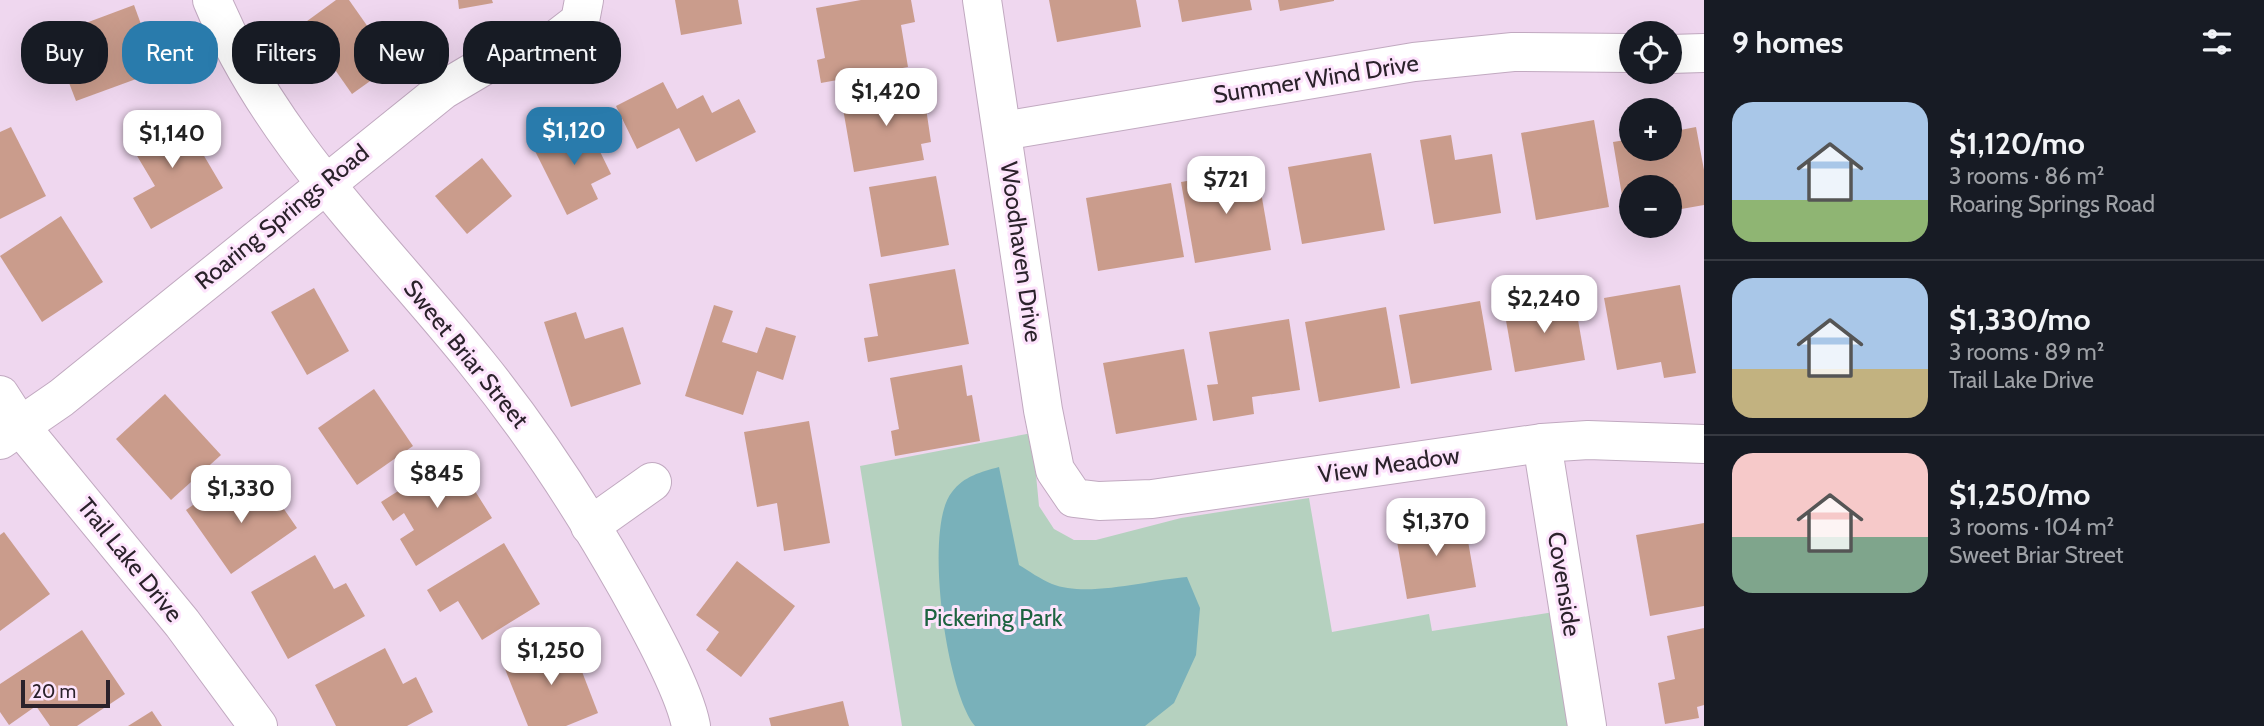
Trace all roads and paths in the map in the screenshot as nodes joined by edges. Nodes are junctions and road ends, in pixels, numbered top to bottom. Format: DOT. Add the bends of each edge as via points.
graph roads {
  1 [pos="212,0"];
  2 [pos="982,0"];
  3 [pos="582,10"];
  4 [pos="1619,53"];
  5 [pos="1704,53"];
  6 [pos="1682,54"];
  7 [pos="1003,131"];
  8 [pos="323,183"];
  9 [pos="7,420"];
  10 [pos="1542,443"];
  11 [pos="1704,443"];
  12 [pos="652,482"];
  13 [pos="1074,498"];
  14 [pos="590,526"];
  15 [pos="258,726"];
  16 [pos="691,726"];
  17 [pos="1587,726"];
  1 -- 8 [label="street, Sweet Briar Street" via="268,109"];
  2 -- 7 [label="street, Woodhaven Drive"];
  3 -- 8 [label="street, Roaring Springs Road" via="558,38 487,64 443,90"];
  4 -- 7 [label="street, Summer Wind Drive" via="1513,52 1414,62"];
  5 -- 6 [label="street"];
  7 -- 13 [label="street, Woodhaven Drive" via="1048,434 1055,470"];
  8 -- 9 [label="street, Roaring Springs Road" via="61,398"];
  8 -- 14 [label="street, Sweet Briar Street" via="476,362 530,432"];
  9 -- 15 [label="street, Trail Lake Drive" via="182,623"];
  10 -- 11 [label="street, View Meadow"];
  10 -- 13 [label="street, View Meadow" via="1152,499"];
  10 -- 17 [label="street, Covenside"];
  12 -- 14 [label="street"];
  14 -- 16 [label="street, Sweet Briar Street" via="639,610"];
}
